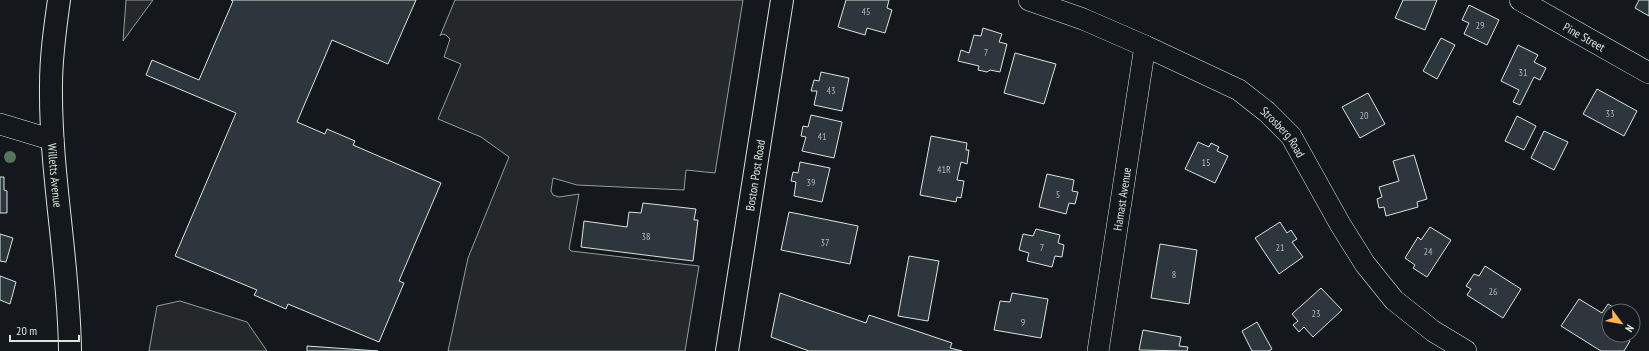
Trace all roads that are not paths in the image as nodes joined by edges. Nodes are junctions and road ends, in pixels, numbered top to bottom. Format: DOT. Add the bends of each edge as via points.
graph roads {
  1 [pos="59,0"];
  2 [pos="782,0"];
  3 [pos="1029,0"];
  4 [pos="1520,0"];
  5 [pos="1145,46"];
  6 [pos="1649,73"];
  7 [pos="0,124"];
  8 [pos="53,140"];
  9 [pos="70,351"];
  10 [pos="727,351"];
  11 [pos="1098,351"];
  12 [pos="1466,351"];
  1 -- 8 [label="street, Willetts Avenue" via="51,84"];
  2 -- 10 [label="street, Boston Post Road"];
  3 -- 5 [label="street, Strosberg Road" via="1083,19"];
  4 -- 6 [label="street, Pine Street"];
  5 -- 11 [label="street, Hamast Avenue"];
  5 -- 12 [label="street, Strosberg Road" via="1239,90 1267,112 1291,136 1356,251 1389,294 1433,331"];
  7 -- 8 [label="street"];
  8 -- 9 [label="street, Willetts Avenue"];
}
